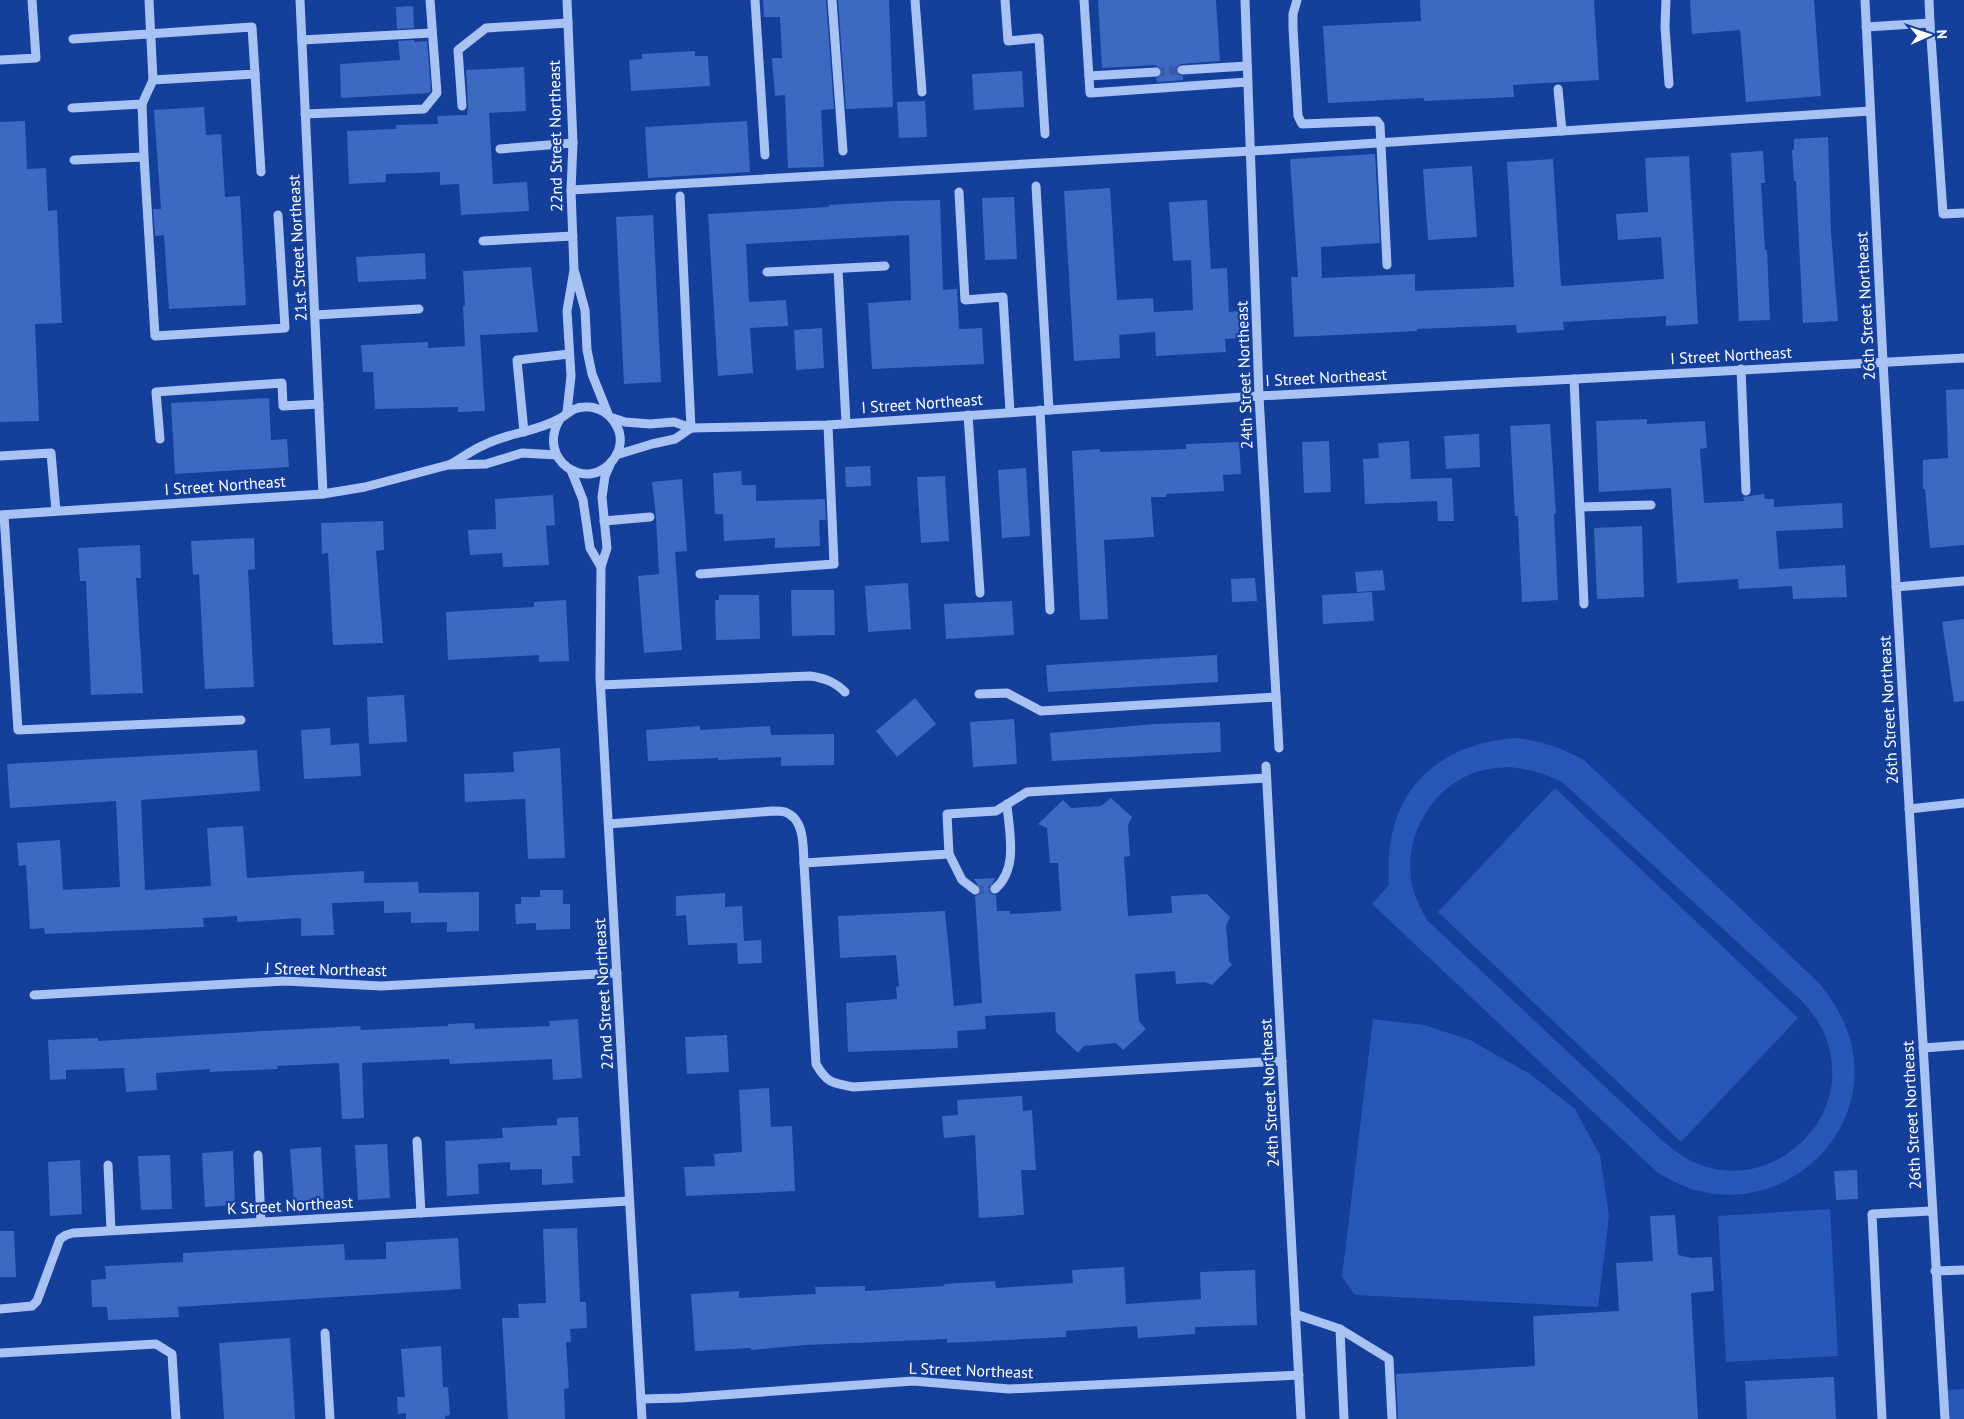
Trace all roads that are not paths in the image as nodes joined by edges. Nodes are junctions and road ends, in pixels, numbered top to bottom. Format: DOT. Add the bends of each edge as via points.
graph roads {
  1 [pos="32,0"];
  2 [pos="149,0"];
  3 [pos="300,0"];
  4 [pos="430,0"];
  5 [pos="567,0"];
  6 [pos="756,0"];
  7 [pos="832,0"];
  8 [pos="915,0"];
  9 [pos="1005,0"];
  10 [pos="1084,0"];
  11 [pos="1245,0"];
  12 [pos="1297,0"];
  13 [pos="1666,0"];
  14 [pos="1864,0"];
  15 [pos="1929,0"];
  16 [pos="568,22"];
  17 [pos="1930,24"];
  18 [pos="1866,27"];
  19 [pos="431,33"];
  20 [pos="151,34"];
  21 [pos="73,39"];
  22 [pos="302,40"];
  23 [pos="0,60"];
  24 [pos="1247,66"];
  25 [pos="1182,70"];
  26 [pos="1156,72"];
  27 [pos="255,74"];
  28 [pos="1089,76"];
  29 [pos="154,80"];
  30 [pos="1247,82"];
  31 [pos="1669,84"];
  32 [pos="1558,89"];
  33 [pos="922,92"];
  34 [pos="142,104"];
  35 [pos="462,106"];
  36 [pos="72,108"];
  37 [pos="1870,111"];
  38 [pos="305,114"];
  39 [pos="1562,131"];
  40 [pos="1045,134"];
  41 [pos="573,143"];
  42 [pos="1382,143"];
  43 [pos="500,149"];
  44 [pos="842,151"];
  45 [pos="1250,151"];
  46 [pos="765,155"];
  47 [pos="144,157"];
  48 [pos="74,160"];
  49 [pos="261,172"];
  50 [pos="1036,186"];
  51 [pos="571,190"];
  52 [pos="959,192"];
  53 [pos="680,196"];
  54 [pos="1964,213"];
  55 [pos="278,215"];
  56 [pos="573,236"];
  57 [pos="482,240"];
  58 [pos="1387,265"];
  59 [pos="885,266"];
  60 [pos="838,268"];
  61 [pos="574,270"];
  62 [pos="767,272"];
  63 [pos="419,309"];
  64 [pos="315,315"];
  65 [pos="569,354"];
  66 [pos="1964,358"];
  67 [pos="1883,362"];
  68 [pos="1741,369"];
  69 [pos="1574,379"];
  70 [pos="1259,396"];
  71 [pos="319,404"];
  72 [pos="1044,410"];
  73 [pos="1010,412"];
  74 [pos="968,415"];
  75 [pos="564,416"];
  76 [pos="610,416"];
  77 [pos="846,423"];
  78 [pos="828,424"];
  79 [pos="691,428"];
  80 [pos="524,432"];
  81 [pos="160,439"];
  82 [pos="557,455"];
  83 [pos="616,455"];
  84 [pos="0,456"];
  85 [pos="610,464"];
  86 [pos="448,465"];
  87 [pos="571,470"];
  88 [pos="1746,491"];
  89 [pos="323,494"];
  90 [pos="1651,505"];
  91 [pos="1580,507"];
  92 [pos="56,511"];
  93 [pos="2,515"];
  94 [pos="650,516"];
  95 [pos="604,521"];
  96 [pos="601,567"];
  97 [pos="700,574"];
  98 [pos="1964,581"];
  99 [pos="1896,587"];
  100 [pos="980,593"];
  101 [pos="1584,604"];
  102 [pos="1050,610"];
  103 [pos="601,685"];
  104 [pos="845,692"];
  105 [pos="979,694"];
  106 [pos="1276,697"];
  107 [pos="241,720"];
  108 [pos="1279,748"];
  109 [pos="1266,766"];
  110 [pos="1266,778"];
  111 [pos="1964,803"];
  112 [pos="1007,804"];
  113 [pos="1909,809"];
  114 [pos="608,824"];
  115 [pos="949,854"];
  116 [pos="804,863"];
  117 [pos="995,889"];
  118 [pos="975,890"];
  119 [pos="617,973"];
  120 [pos="34,995"];
  121 [pos="1964,1045"];
  122 [pos="1922,1048"];
  123 [pos="1282,1061"];
  124 [pos="417,1141"];
  125 [pos="258,1155"];
  126 [pos="108,1165"];
  127 [pos="629,1200"];
  128 [pos="1931,1211"];
  129 [pos="421,1213"];
  130 [pos="262,1222"];
  131 [pos="111,1230"];
  132 [pos="1964,1270"];
  133 [pos="1935,1271"];
  134 [pos="0,1308"];
  135 [pos="1296,1314"];
  136 [pos="1340,1329"];
  137 [pos="325,1333"];
  138 [pos="0,1353"];
  139 [pos="1299,1375"];
  140 [pos="641,1399"];
  141 [pos="176,1419"];
  142 [pos="330,1419"];
  143 [pos="642,1419"];
  144 [pos="1301,1419"];
  145 [pos="1344,1419"];
  146 [pos="1392,1419"];
  147 [pos="1882,1419"];
  148 [pos="1945,1419"];
  1 -- 23 [label="street" via="36,58"];
  2 -- 20 [label="street"];
  3 -- 22 [label="street, 21st Street Northeast"];
  4 -- 19 [label="street"];
  5 -- 16 [label="street, 22nd Street Northeast"];
  6 -- 46 [label="street"];
  7 -- 44 [label="street"];
  8 -- 33 [label="street"];
  9 -- 40 [label="street" via="1008,41 1038,38"];
  10 -- 28 [label="street"];
  11 -- 24 [label="street, 24th Street Northeast"];
  12 -- 42 [label="street" via="1292,28 1298,116 1302,124 1377,121"];
  13 -- 31 [label="street"];
  14 -- 18 [label="street, 26th Street Northeast"];
  15 -- 17 [label="street"];
  16 -- 35 [label="street" via="486,28 458,50"];
  16 -- 41 [label="street, 22nd Street Northeast"];
  17 -- 18 [label="street"];
  17 -- 54 [label="street" via="1942,214"];
  18 -- 37 [label="street, 26th Street Northeast"];
  19 -- 22 [label="street"];
  19 -- 38 [label="street" via="436,93 424,109"];
  20 -- 21 [label="street"];
  20 -- 27 [label="street" via="252,27"];
  20 -- 29 [label="street"];
  22 -- 38 [label="street, 21st Street Northeast"];
  24 -- 25 [label="street"];
  24 -- 30 [label="street, 24th Street Northeast"];
  26 -- 28 [label="street"];
  27 -- 29 [label="street"];
  27 -- 49 [label="street"];
  28 -- 30 [label="street" via="1090,93"];
  29 -- 34 [label="street"];
  30 -- 45 [label="street, 24th Street Northeast"];
  32 -- 39 [label="street"];
  34 -- 36 [label="street"];
  34 -- 47 [label="street"];
  37 -- 39 [label="street"];
  37 -- 67 [label="street, 26th Street Northeast"];
  38 -- 64 [label="street, 21st Street Northeast"];
  39 -- 42 [label="street"];
  41 -- 43 [label="street"];
  41 -- 51 [label="street, 22nd Street Northeast"];
  42 -- 45 [label="street"];
  42 -- 58 [label="street"];
  45 -- 51 [label="street"];
  45 -- 70 [label="street, 24th Street Northeast"];
  47 -- 48 [label="street"];
  47 -- 55 [label="street" via="155,336 285,328"];
  50 -- 72 [label="street"];
  51 -- 56 [label="street, 22nd Street Northeast"];
  52 -- 73 [label="street" via="965,300 1003,297"];
  53 -- 79 [label="street"];
  56 -- 57 [label="street"];
  56 -- 61 [label="street, 22nd Street Northeast"];
  59 -- 60 [label="street"];
  60 -- 62 [label="street"];
  60 -- 77 [label="street"];
  61 -- 65 [label="street, 22nd Street Northeast" via="567,311"];
  61 -- 76 [label="street, 22nd Street Northeast" via="585,310 592,374"];
  63 -- 64 [label="street"];
  64 -- 71 [label="street, 21st Street Northeast"];
  65 -- 75 [label="street, 22nd Street Northeast" via="571,376"];
  65 -- 80 [label="street" via="517,360"];
  66 -- 67 [label="street, I Street Northeast"];
  67 -- 68 [label="street, I Street Northeast"];
  67 -- 99 [label="street, 26th Street Northeast"];
  68 -- 69 [label="street, I Street Northeast"];
  68 -- 88 [label="street"];
  69 -- 70 [label="street, I Street Northeast"];
  69 -- 91 [label="street"];
  70 -- 72 [label="street, I Street Northeast"];
  70 -- 106 [label="street, 24th Street Northeast"];
  71 -- 81 [label="street" via="284,406 282,383 156,392"];
  71 -- 89 [label="street, 21st Street Northeast"];
  72 -- 73 [label="street, I Street Northeast"];
  72 -- 102 [label="street"];
  73 -- 74 [label="street, I Street Northeast"];
  74 -- 77 [label="street, I Street Northeast"];
  74 -- 100 [label="street"];
  75 -- 76 [label="street, I Street Northeast" via="588,406 599,408"];
  75 -- 80 [label="street, I Street Northeast"];
  75 -- 82 [label="street" via="555,427 553,437"];
  76 -- 79 [label="street, I Street Northeast" via="625,422 674,422"];
  76 -- 83 [label="street" via="620,436"];
  77 -- 78 [label="street, I Street Northeast"];
  78 -- 79 [label="street, I Street Northeast"];
  78 -- 97 [label="street" via="834,564"];
  79 -- 83 [label="street, I Street Northeast" via="676,439"];
  80 -- 86 [label="street, I Street Northeast" via="484,444"];
  82 -- 86 [label="street, I Street Northeast" via="522,454 486,464"];
  82 -- 87 [label="street"];
  83 -- 85 [label="street"];
  84 -- 92 [label="street" via="51,453"];
  85 -- 87 [label="street" via="591,473"];
  85 -- 95 [label="street, 22nd Street Northeast" via="602,496"];
  86 -- 89 [label="street, I Street Northeast"];
  87 -- 96 [label="street, 22nd Street Northeast" via="582,500 590,548"];
  89 -- 92 [label="street, I Street Northeast"];
  90 -- 91 [label="street"];
  91 -- 101 [label="street"];
  92 -- 93 [label="street, I Street Northeast"];
  93 -- 107 [label="street" via="18,730"];
  94 -- 95 [label="street"];
  95 -- 96 [label="street, 22nd Street Northeast" via="607,548"];
  96 -- 103 [label="street, 22nd Street Northeast"];
  98 -- 99 [label="street"];
  99 -- 113 [label="street, 26th Street Northeast"];
  103 -- 104 [label="street" via="810,676 824,678"];
  103 -- 114 [label="street, 22nd Street Northeast"];
  105 -- 106 [label="street" via="1007,693 1041,712"];
  106 -- 108 [label="street, 24th Street Northeast"];
  109 -- 110 [label="street, 24th Street Northeast"];
  110 -- 112 [label="street" via="1027,792"];
  110 -- 123 [label="street, 24th Street Northeast"];
  111 -- 113 [label="street"];
  112 -- 115 [label="street" via="996,811 947,814"];
  112 -- 117 [label="street" via="1011,854 1008,871"];
  113 -- 122 [label="street, 26th Street Northeast"];
  114 -- 116 [label="street" via="786,812 802,830"];
  114 -- 119 [label="street, 22nd Street Northeast"];
  115 -- 116 [label="street"];
  115 -- 118 [label="street" via="962,880"];
  116 -- 123 [label="street" via="816,1064 824,1078 834,1083 853,1087"];
  119 -- 120 [label="street, J Street Northeast" via="381,986 285,981"];
  119 -- 127 [label="street, 22nd Street Northeast"];
  121 -- 122 [label="street"];
  122 -- 128 [label="street, 26th Street Northeast"];
  123 -- 135 [label="street, 24th Street Northeast"];
  124 -- 129 [label="street"];
  125 -- 130 [label="street"];
  126 -- 131 [label="street"];
  127 -- 129 [label="street, K Street Northeast"];
  127 -- 140 [label="street, 22nd Street Northeast"];
  128 -- 133 [label="street, 26th Street Northeast"];
  128 -- 147 [label="street" via="1872,1214"];
  129 -- 130 [label="street, K Street Northeast"];
  130 -- 131 [label="street, K Street Northeast"];
  131 -- 134 [label="street, K Street Northeast" via="66,1235 60,1239 37,1301 32,1306"];
  132 -- 133 [label="street"];
  133 -- 148 [label="street, 26th Street Northeast"];
  135 -- 136 [label="street"];
  135 -- 139 [label="street, 24th Street Northeast"];
  136 -- 145 [label="street"];
  136 -- 146 [label="street" via="1389,1360"];
  137 -- 142 [label="street"];
  138 -- 141 [label="street" via="156,1344 172,1354"];
  139 -- 140 [label="street, L Street Northeast" via="1009,1389 913,1381"];
  139 -- 144 [label="street, 24th Street Northeast"];
  140 -- 143 [label="street, 22nd Street Northeast"];
}
